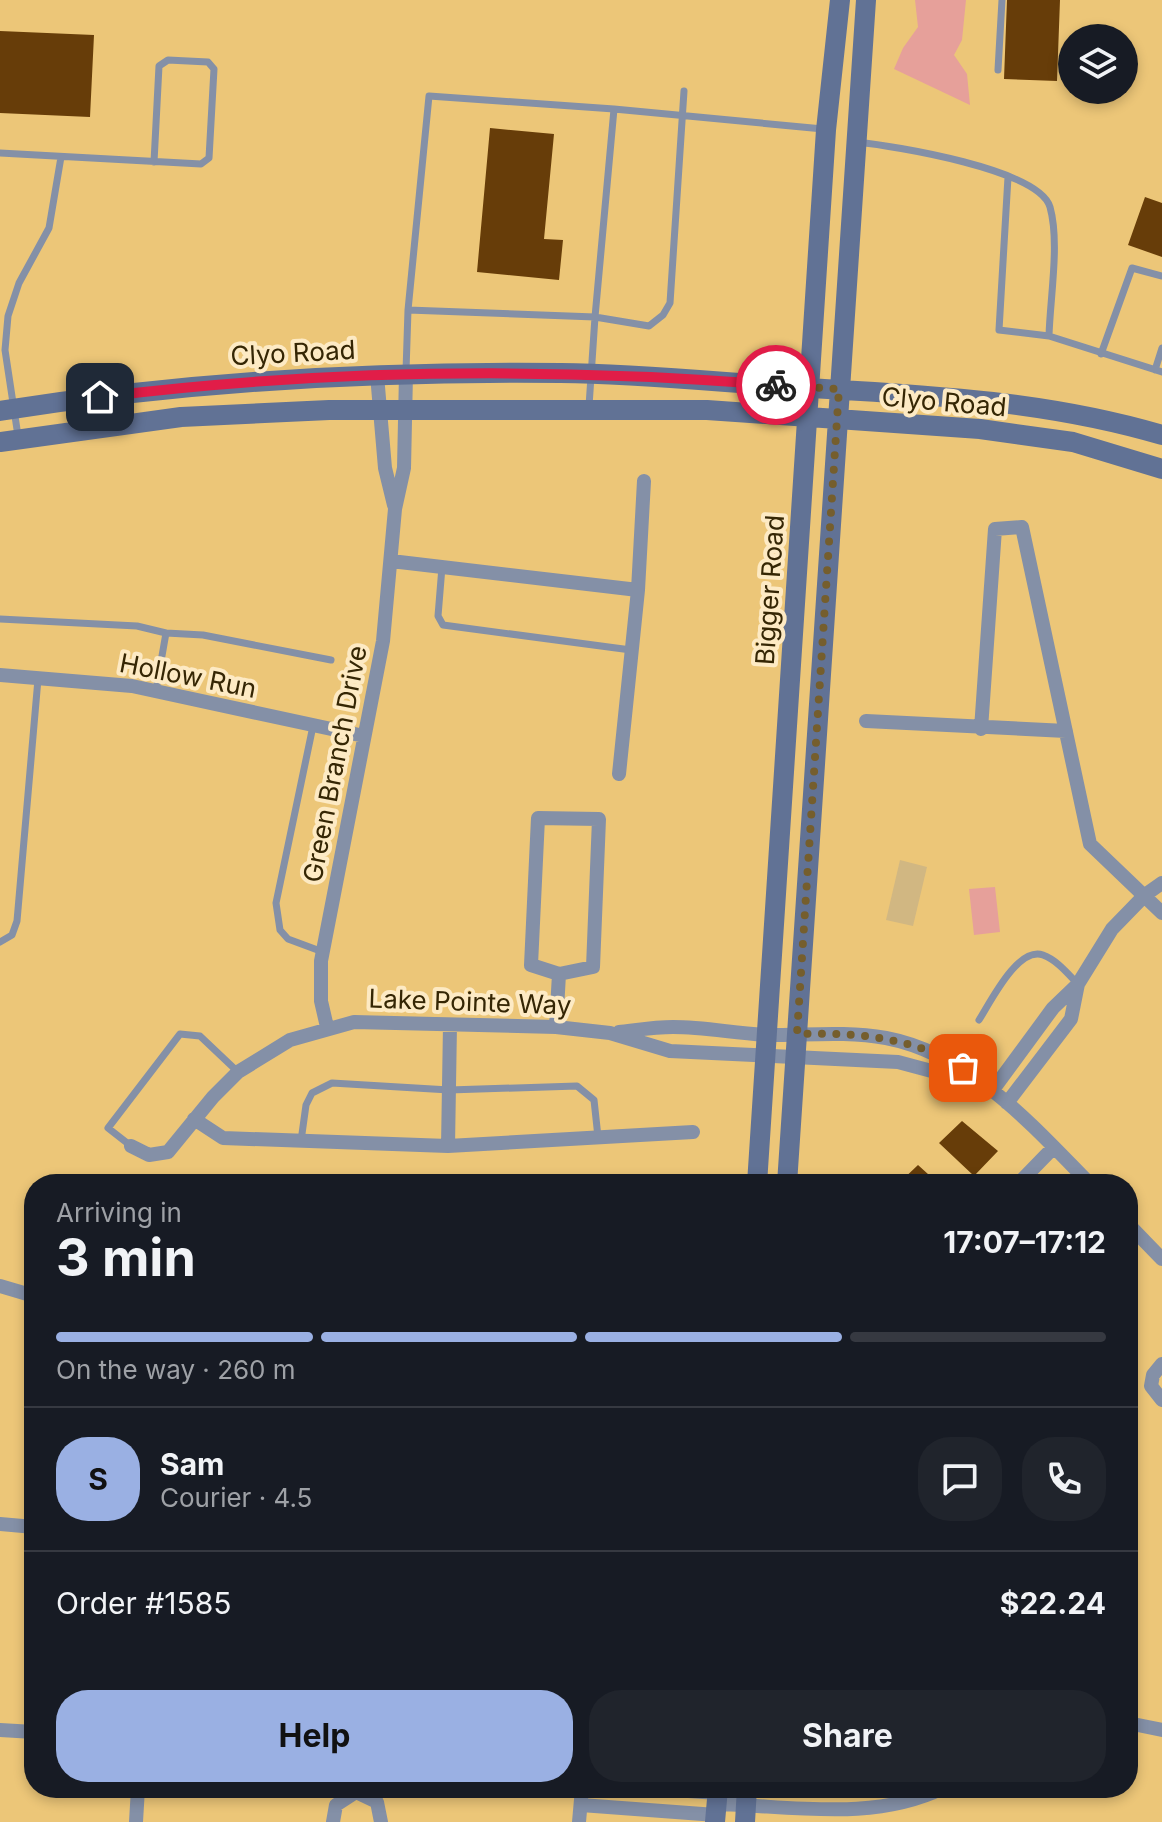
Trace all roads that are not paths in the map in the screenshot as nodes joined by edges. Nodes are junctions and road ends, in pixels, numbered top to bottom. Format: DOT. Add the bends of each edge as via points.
graph roads {
  1 [pos="840,0"];
  2 [pos="866,0"];
  3 [pos="1002,0"];
  4 [pos="998,70"];
  5 [pos="684,91"];
  6 [pos="614,109"];
  7 [pos="682,116"];
  8 [pos="826,130"];
  9 [pos="855,142"];
  10 [pos="0,153"];
  11 [pos="61,157"];
  12 [pos="154,162"];
  13 [pos="1008,177"];
  14 [pos="1162,276"];
  15 [pos="408,310"];
  16 [pos="595,317"];
  17 [pos="1049,336"];
  18 [pos="1162,348"];
  19 [pos="1101,354"];
  20 [pos="1158,371"];
  21 [pos="406,374"];
  22 [pos="589,374"];
  23 [pos="377,375"];
  24 [pos="809,388"];
  25 [pos="839,389"];
  26 [pos="6,410"];
  27 [pos="379,410"];
  28 [pos="406,410"];
  29 [pos="589,413"];
  30 [pos="807,417"];
  31 [pos="837,419"];
  32 [pos="1162,435"];
  33 [pos="9,440"];
  34 [pos="1162,469"];
  35 [pos="644,481"];
  36 [pos="395,509"];
  37 [pos="391,561"];
  38 [pos="442,567"];
  39 [pos="638,590"];
  40 [pos="0,619"];
  41 [pos="166,633"];
  42 [pos="632,650"];
  43 [pos="331,660"];
  44 [pos="0,675"];
  45 [pos="38,679"];
  46 [pos="156,690"];
  47 [pos="866,721"];
  48 [pos="313,726"];
  49 [pos="981,729"];
  50 [pos="1066,731"];
  51 [pos="364,736"];
  52 [pos="619,774"];
  53 [pos="1162,883"];
  54 [pos="1145,895"];
  55 [pos="1162,913"];
  56 [pos="0,942"];
  57 [pos="323,952"];
  58 [pos="559,974"];
  59 [pos="1078,984"];
  60 [pos="979,1020"];
  61 [pos="450,1025"];
  62 [pos="327,1027"];
  63 [pos="556,1027"];
  64 [pos="610,1033"];
  65 [pos="797,1034"];
  66 [pos="767,1035"];
  67 [pos="765,1056"];
  68 [pos="795,1057"];
  69 [pos="238,1072"];
  70 [pos="986,1087"];
  71 [pos="449,1090"];
  72 [pos="1007,1103"];
  73 [pos="194,1119"];
  74 [pos="693,1132"];
  75 [pos="598,1137"];
  76 [pos="301,1141"];
  77 [pos="131,1146"];
  78 [pos="448,1146"];
  79 [pos="1054,1147"];
  80 [pos="758,1174"];
  81 [pos="788,1174"];
  82 [pos="1028,1174"];
  83 [pos="1080,1174"];
  84 [pos="1138,1234"];
  85 [pos="1162,1259"];
  86 [pos="0,1286"];
  87 [pos="24,1293"];
  88 [pos="1162,1364"];
  89 [pos="1162,1400"];
  90 [pos="0,1524"];
  91 [pos="24,1526"];
  92 [pos="1138,1725"];
  93 [pos="0,1730"];
  94 [pos="1162,1730"];
  95 [pos="24,1731"];
  96 [pos="137,1798"];
  97 [pos="347,1798"];
  98 [pos="369,1798"];
  99 [pos="581,1798"];
  100 [pos="690,1798"];
  101 [pos="923,1798"];
  102 [pos="717,1804"];
  103 [pos="581,1805"];
  104 [pos="746,1805"];
  105 [pos="888,1815"];
  106 [pos="136,1822"];
  107 [pos="333,1822"];
  108 [pos="381,1822"];
  109 [pos="579,1822"];
  1 -- 8 [label="street, Bigger Road"];
  2 -- 9 [label="street"];
  3 -- 4 [label="lane"];
  5 -- 7 [label="lane"];
  6 -- 7 [label="lane"];
  6 -- 15 [label="lane" via="429,96"];
  6 -- 16 [label="lane"];
  7 -- 8 [label="lane"];
  7 -- 16 [label="lane" via="670,303 649,326"];
  8 -- 24 [label="street, Bigger Road"];
  9 -- 13 [label="lane" via="914,149"];
  9 -- 25 [label="street"];
  10 -- 11 [label="lane"];
  11 -- 12 [label="lane"];
  11 -- 26 [label="lane" via="49,228 8,316"];
  12 -- 12 [label="lane" via="201,164 209,158 214,69 208,62 168,60 159,66"];
  13 -- 17 [label="lane" via="1039,191 1049,204"];
  13 -- 17 [label="lane" via="999,330"];
  14 -- 19 [label="lane" via="1132,268"];
  15 -- 16 [label="lane"];
  15 -- 21 [label="lane"];
  16 -- 22 [label="lane"];
  17 -- 19 [label="lane"];
  18 -- 20 [label="lane"];
  19 -- 20 [label="lane"];
  21 -- 22 [label="street, Clyo Road"];
  21 -- 23 [label="street, Clyo Road"];
  21 -- 28 [label="street, Green Branch Drive"];
  22 -- 24 [label="street, Clyo Road"];
  22 -- 29 [label="lane"];
  23 -- 26 [label="street, Clyo Road" via="222,382"];
  23 -- 27 [label="street, Green Branch Drive"];
  24 -- 25 [label="street, Clyo Road"];
  24 -- 30 [label="street, Bigger Road"];
  25 -- 31 [label="street"];
  25 -- 32 [label="street, Clyo Road" via="1066,410"];
  26 -- 33 [label="lane"];
  27 -- 28 [label="street, Clyo Road"];
  27 -- 33 [label="street, Clyo Road" via="181,417"];
  27 -- 36 [label="street, Green Branch Drive"];
  28 -- 29 [label="street, Clyo Road"];
  28 -- 36 [label="street, Green Branch Drive" via="404,468"];
  29 -- 30 [label="street, Clyo Road" via="707,410"];
  30 -- 31 [label="street, Clyo Road"];
  30 -- 66 [label="street, Bigger Road"];
  31 -- 34 [label="street, Clyo Road" via="1073,442"];
  31 -- 65 [label="street"];
  35 -- 39 [label="street"];
  36 -- 37 [label="street, Green Branch Drive"];
  37 -- 38 [label="street"];
  37 -- 51 [label="street, Green Branch Drive" via="385,627"];
  38 -- 39 [label="street"];
  38 -- 42 [label="lane" via="438,616 443,625"];
  39 -- 42 [label="street"];
  40 -- 41 [label="lane" via="137,626"];
  41 -- 43 [label="lane" via="203,635"];
  41 -- 46 [label="lane"];
  42 -- 52 [label="street"];
  44 -- 45 [label="street, Hollow Run"];
  45 -- 46 [label="street, Hollow Run"];
  45 -- 56 [label="lane" via="17,921 12,935"];
  46 -- 48 [label="street, Hollow Run"];
  47 -- 49 [label="street"];
  48 -- 51 [label="street, Hollow Run"];
  48 -- 57 [label="lane" via="276,916 288,939"];
  49 -- 50 [label="street"];
  49 -- 50 [label="street" via="995,529 1022,527"];
  50 -- 54 [label="street" via="1090,844"];
  51 -- 57 [label="street, Green Branch Drive"];
  53 -- 54 [label="street"];
  54 -- 55 [label="street"];
  54 -- 59 [label="street" via="1112,929"];
  57 -- 62 [label="street, Green Branch Drive" via="320,983"];
  58 -- 58 [label="street" via="531,965 538,818 599,819 593,967"];
  58 -- 63 [label="street"];
  59 -- 60 [label="lane" via="1045,955 1032,953 1011,971"];
  59 -- 70 [label="street"];
  59 -- 72 [label="street" via="1071,1019"];
  61 -- 62 [label="street, Lake Pointe Way" via="393,1020"];
  61 -- 63 [label="street, Lake Pointe Way"];
  61 -- 71 [label="street"];
  62 -- 69 [label="street, Lake Pointe Way" via="290,1040"];
  63 -- 64 [label="street, Lake Pointe Way"];
  64 -- 66 [label="street, Lake Pointe Way" via="671,1027"];
  64 -- 67 [label="street, Lake Pointe Way" via="670,1051"];
  65 -- 66 [label="street, Lake Pointe Way"];
  65 -- 68 [label="street"];
  65 -- 70 [label="street, Lake Pointe Way" via="885,1038 915,1046 942,1055"];
  66 -- 67 [label="street, Bigger Road"];
  67 -- 68 [label="street, Lake Pointe Way"];
  67 -- 80 [label="street, Bigger Road"];
  68 -- 70 [label="street, Lake Pointe Way" via="898,1062"];
  68 -- 81 [label="street"];
  69 -- 73 [label="street, Lake Pointe Way"];
  69 -- 77 [label="lane" via="200,1036 180,1034 108,1128"];
  70 -- 72 [label="street, Lake Pointe Way"];
  71 -- 75 [label="lane" via="577,1086 594,1100"];
  71 -- 76 [label="lane" via="332,1083 312,1093"];
  71 -- 78 [label="street"];
  72 -- 79 [label="street, Lake Pointe Way"];
  73 -- 76 [label="street" via="223,1138"];
  73 -- 77 [label="street, Lake Pointe Way" via="168,1152 149,1155"];
  74 -- 75 [label="street"];
  75 -- 78 [label="street"];
  76 -- 78 [label="street"];
  79 -- 82 [label="street"];
  79 -- 83 [label="street, Lake Pointe Way"];
  84 -- 85 [label="street"];
  86 -- 87 [label="street"];
  88 -- 89 [label="street" via="1151,1386"];
  90 -- 91 [label="street"];
  92 -- 94 [label="street"];
  93 -- 95 [label="street"];
  96 -- 106 [label="street"];
  97 -- 107 [label="street" via="336,1805"];
  98 -- 108 [label="street" via="377,1802"];
  99 -- 103 [label="street"];
  100 -- 102 [label="street"];
  101 -- 105 [label="street"];
  102 -- 103 [label="street"];
  102 -- 104 [label="street"];
  103 -- 109 [label="street"];
  104 -- 105 [label="street"];
}
